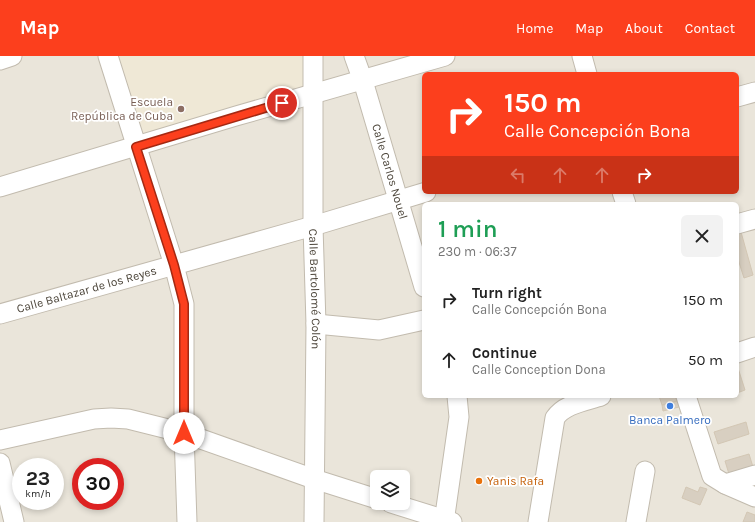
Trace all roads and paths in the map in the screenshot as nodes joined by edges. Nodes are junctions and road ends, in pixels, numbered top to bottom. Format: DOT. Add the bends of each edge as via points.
graph roads {
  1 [pos="12,56"];
  2 [pos="108,56"];
  3 [pos="313,56"];
  4 [pos="354,56"];
  5 [pos="445,56"];
  6 [pos="582,56"];
  7 [pos="0,60"];
  8 [pos="586,72"];
  9 [pos="363,81"];
  10 [pos="755,92"];
  11 [pos="312,94"];
  12 [pos="739,96"];
  13 [pos="136,147"];
  14 [pos="0,187"];
  15 [pos="422,193"];
  16 [pos="397,201"];
  17 [pos="755,219"];
  18 [pos="739,223"];
  19 [pos="313,226"];
  20 [pos="174,265"];
  21 [pos="422,281"];
  22 [pos="0,314"];
  23 [pos="422,320"];
  24 [pos="316,324"];
  25 [pos="755,347"];
  26 [pos="739,352"];
  27 [pos="457,398"];
  28 [pos="595,398"];
  29 [pos="687,398"];
  30 [pos="184,433"];
  31 [pos="0,440"];
  32 [pos="0,463"];
  33 [pos="645,471"];
  34 [pos="755,475"];
  35 [pos="314,479"];
  36 [pos="725,484"];
  37 [pos="370,497"];
  38 [pos="755,497"];
  39 [pos="410,509"];
  40 [pos="447,521"];
  41 [pos="14,522"];
  42 [pos="187,522"];
  43 [pos="314,522"];
  44 [pos="538,522"];
  45 [pos="636,522"];
  1 -- 7 [label="street"];
  2 -- 13 [label="street"];
  3 -- 11 [label="street, Calle Bartolomé Colón"];
  4 -- 9 [label="street, Calle Carlos Nouel"];
  5 -- 9 [label="street"];
  6 -- 8 [label="street"];
  9 -- 11 [label="street"];
  9 -- 16 [label="street, Calle Carlos Nouel"];
  10 -- 12 [label="street"];
  11 -- 13 [label="street"];
  11 -- 19 [label="street, Calle Bartolomé Colón"];
  13 -- 14 [label="street"];
  13 -- 20 [label="street"];
  15 -- 16 [label="street, Calle Baltazar de los Reyes"];
  16 -- 19 [label="street, Calle Baltazar de los Reyes"];
  16 -- 21 [label="street, Calle Carlos Nouel"];
  17 -- 18 [label="street"];
  19 -- 20 [label="street, Calle Baltazar de los Reyes"];
  19 -- 24 [label="street, Calle Bartolomé Colón"];
  20 -- 22 [label="street, Calle Baltazar de los Reyes"];
  20 -- 30 [label="street" via="184,304"];
  23 -- 24 [label="street" via="379,330"];
  24 -- 35 [label="street, Calle Bartolomé Colón"];
  25 -- 26 [label="street"];
  27 -- 40 [label="street" via="459,417"];
  28 -- 44 [label="street" via="565,408 555,418"];
  29 -- 36 [label="street" via="712,476"];
  30 -- 31 [label="street" via="111,418"];
  30 -- 35 [label="street"];
  30 -- 42 [label="street"];
  32 -- 41 [label="street"];
  33 -- 45 [label="street"];
  34 -- 36 [label="street"];
  35 -- 37 [label="street"];
  35 -- 43 [label="street, Calle Bartolomé Colón"];
  36 -- 38 [label="street"];
  39 -- 40 [label="street"];
}
